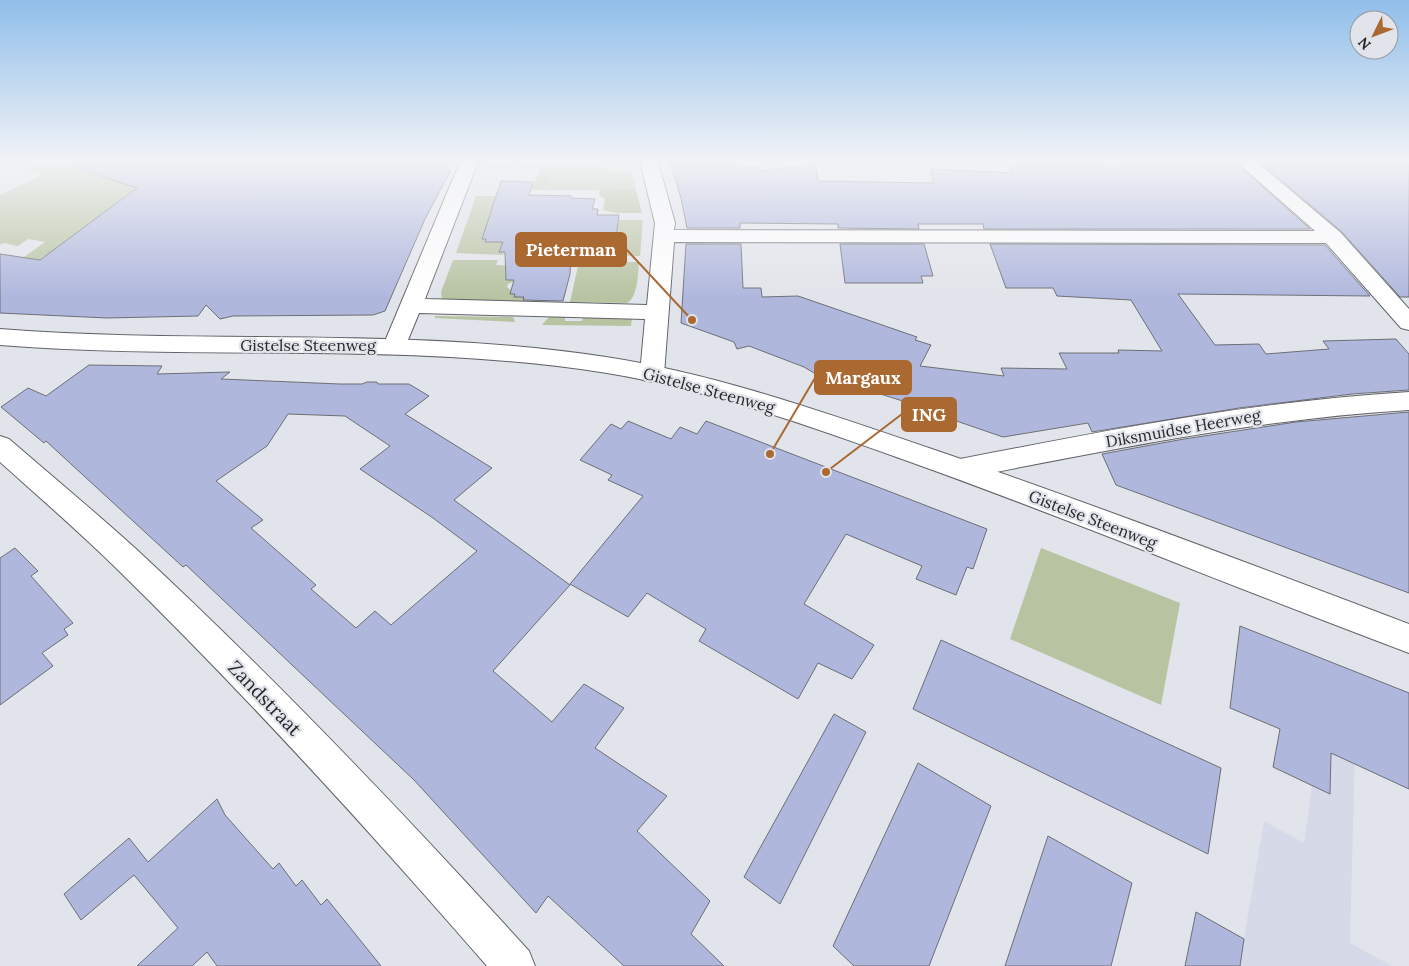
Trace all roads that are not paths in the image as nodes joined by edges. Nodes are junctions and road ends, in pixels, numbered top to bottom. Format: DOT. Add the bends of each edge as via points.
graph roads {
  1 [pos="451,207"];
  2 [pos="661,207"];
  3 [pos="1299,207"];
  4 [pos="665,236"];
  5 [pos="1334,237"];
  6 [pos="411,306"];
  7 [pos="658,312"];
  8 [pos="1409,324"];
  9 [pos="0,337"];
  10 [pos="395,346"];
  11 [pos="652,374"];
  12 [pos="1409,401"];
  13 [pos="0,446"];
  14 [pos="960,469"];
  15 [pos="1409,639"];
  16 [pos="514,966"];
  1 -- 6 [label="street"];
  2 -- 4 [label="street"];
  3 -- 5 [label="street"];
  4 -- 5 [label="street"];
  4 -- 7 [label="street"];
  5 -- 8 [label="street"];
  6 -- 7 [label="street"];
  6 -- 10 [label="street"];
  7 -- 11 [label="street"];
  9 -- 10 [label="street, Gistelse Steenweg" via="112,344"];
  10 -- 11 [label="street, Gistelse Steenweg" via="522,354"];
  11 -- 14 [label="street, Gistelse Steenweg" via="769,404"];
  12 -- 14 [label="street, Diksmuidse Heerweg" via="1300,409 1229,419"];
  13 -- 16 [label="street, Zandstraat" via="123,556 192,624 406,844"];
  14 -- 15 [label="street, Gistelse Steenweg"];
}
